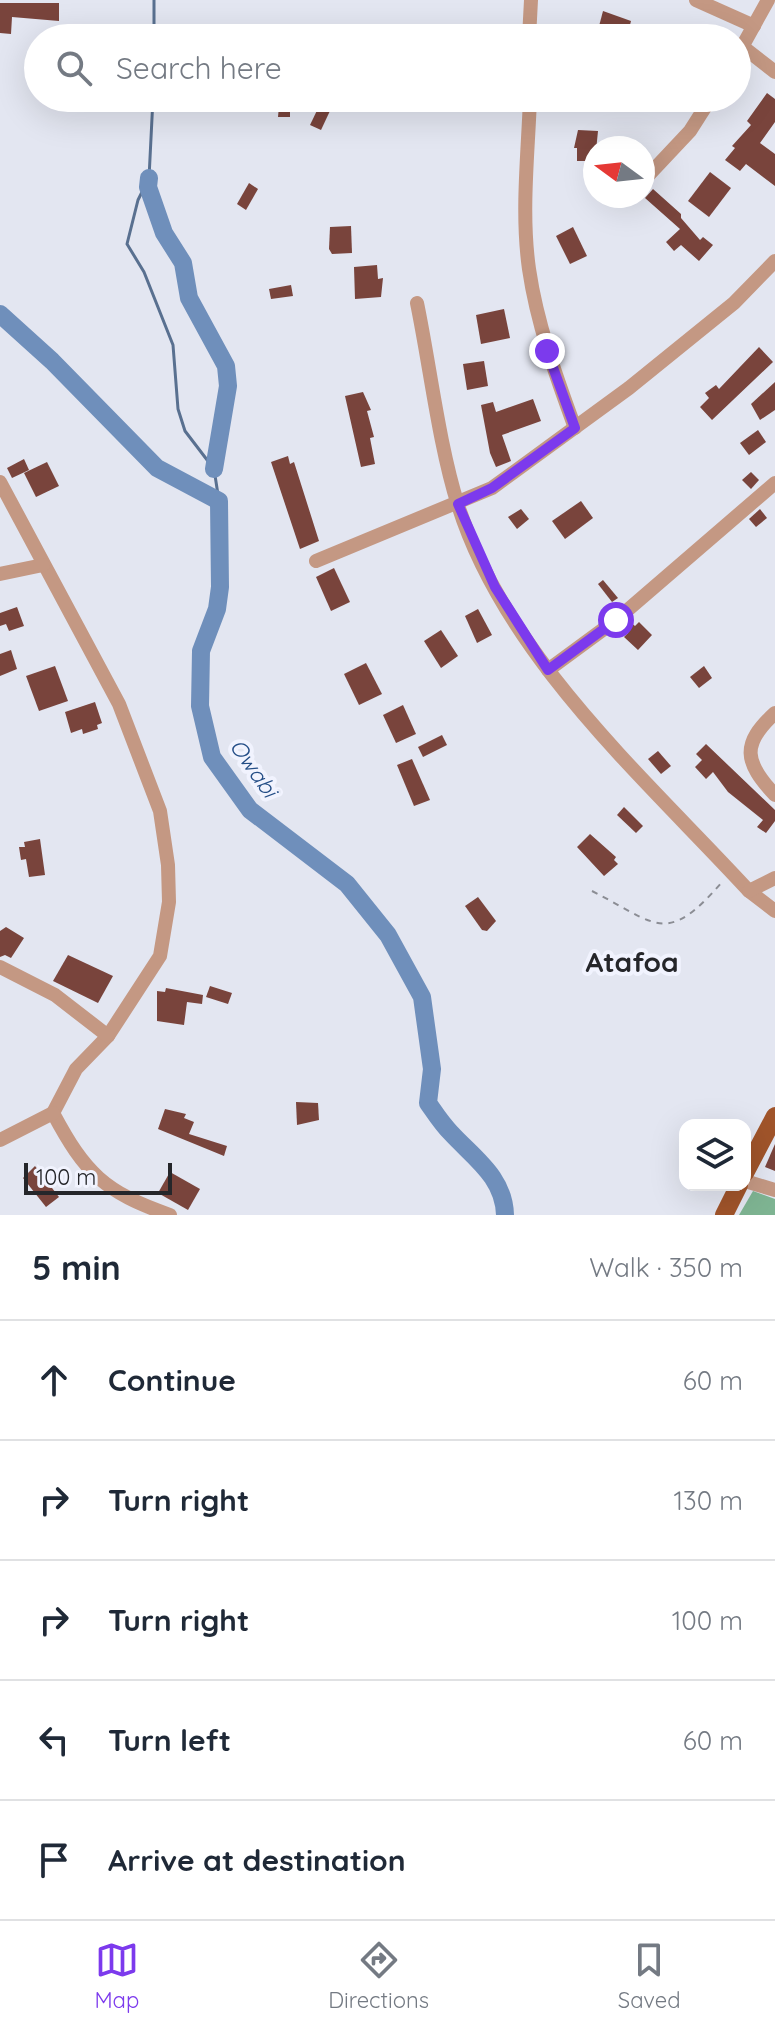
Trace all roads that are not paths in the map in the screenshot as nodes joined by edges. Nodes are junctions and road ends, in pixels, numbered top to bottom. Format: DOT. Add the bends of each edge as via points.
graph roads {
  1 [pos="531,0"];
  2 [pos="696,0"];
  3 [pos="768,0"];
  4 [pos="530,24"];
  5 [pos="750,24"];
  6 [pos="751,25"];
  7 [pos="754,26"];
  8 [pos="751,31"];
  9 [pos="751,58"];
  10 [pos="775,72"];
  11 [pos="529,112"];
  12 [pos="702,112"];
  13 [pos="655,168"];
  14 [pos="775,261"];
  15 [pos="417,303"];
  16 [pos="575,428"];
  17 [pos="0,482"];
  18 [pos="775,483"];
  19 [pos="458,504"];
  20 [pos="316,561"];
  21 [pos="43,565"];
  22 [pos="0,574"];
  23 [pos="548,670"];
  24 [pos="775,713"];
  25 [pos="775,795"];
  26 [pos="775,878"];
  27 [pos="749,891"];
  28 [pos="775,911"];
  29 [pos="0,967"];
  30 [pos="108,1036"];
  31 [pos="53,1113"];
  32 [pos="775,1116"];
  33 [pos="0,1140"];
  34 [pos="751,1162"];
  35 [pos="751,1183"];
  36 [pos="775,1190"];
  37 [pos="736,1191"];
  38 [pos="140,1211"];
  39 [pos="170,1215"];
  40 [pos="724,1215"];
  1 -- 4 [label="street"];
  2 -- 5 [label="street"];
  3 -- 7 [label="street"];
  6 -- 7 [label="street"];
  7 -- 8 [label="street"];
  9 -- 10 [label="street"];
  11 -- 16 [label="street" via="525,175 529,269 547,351"];
  12 -- 13 [label="street"];
  14 -- 16 [label="street" via="734,303"];
  15 -- 19 [label="street"];
  16 -- 19 [label="street" via="492,488"];
  17 -- 21 [label="street"];
  18 -- 23 [label="street" via="616,620"];
  19 -- 20 [label="street"];
  19 -- 23 [label="street" via="495,587"];
  21 -- 22 [label="street"];
  21 -- 30 [label="street" via="119,704 165,832 169,902 160,956"];
  23 -- 27 [label="street"];
  24 -- 25 [label="street" via="756,731 750,747 751,762"];
  26 -- 27 [label="street"];
  27 -- 28 [label="street"];
  29 -- 30 [label="street" via="55,995"];
  30 -- 31 [label="street" via="76,1069"];
  31 -- 33 [label="street"];
  31 -- 38 [label="street" via="84,1166"];
  32 -- 34 [label="main road"];
  35 -- 36 [label="street"];
  37 -- 40 [label="main road"];
  38 -- 39 [label="street"];
}
